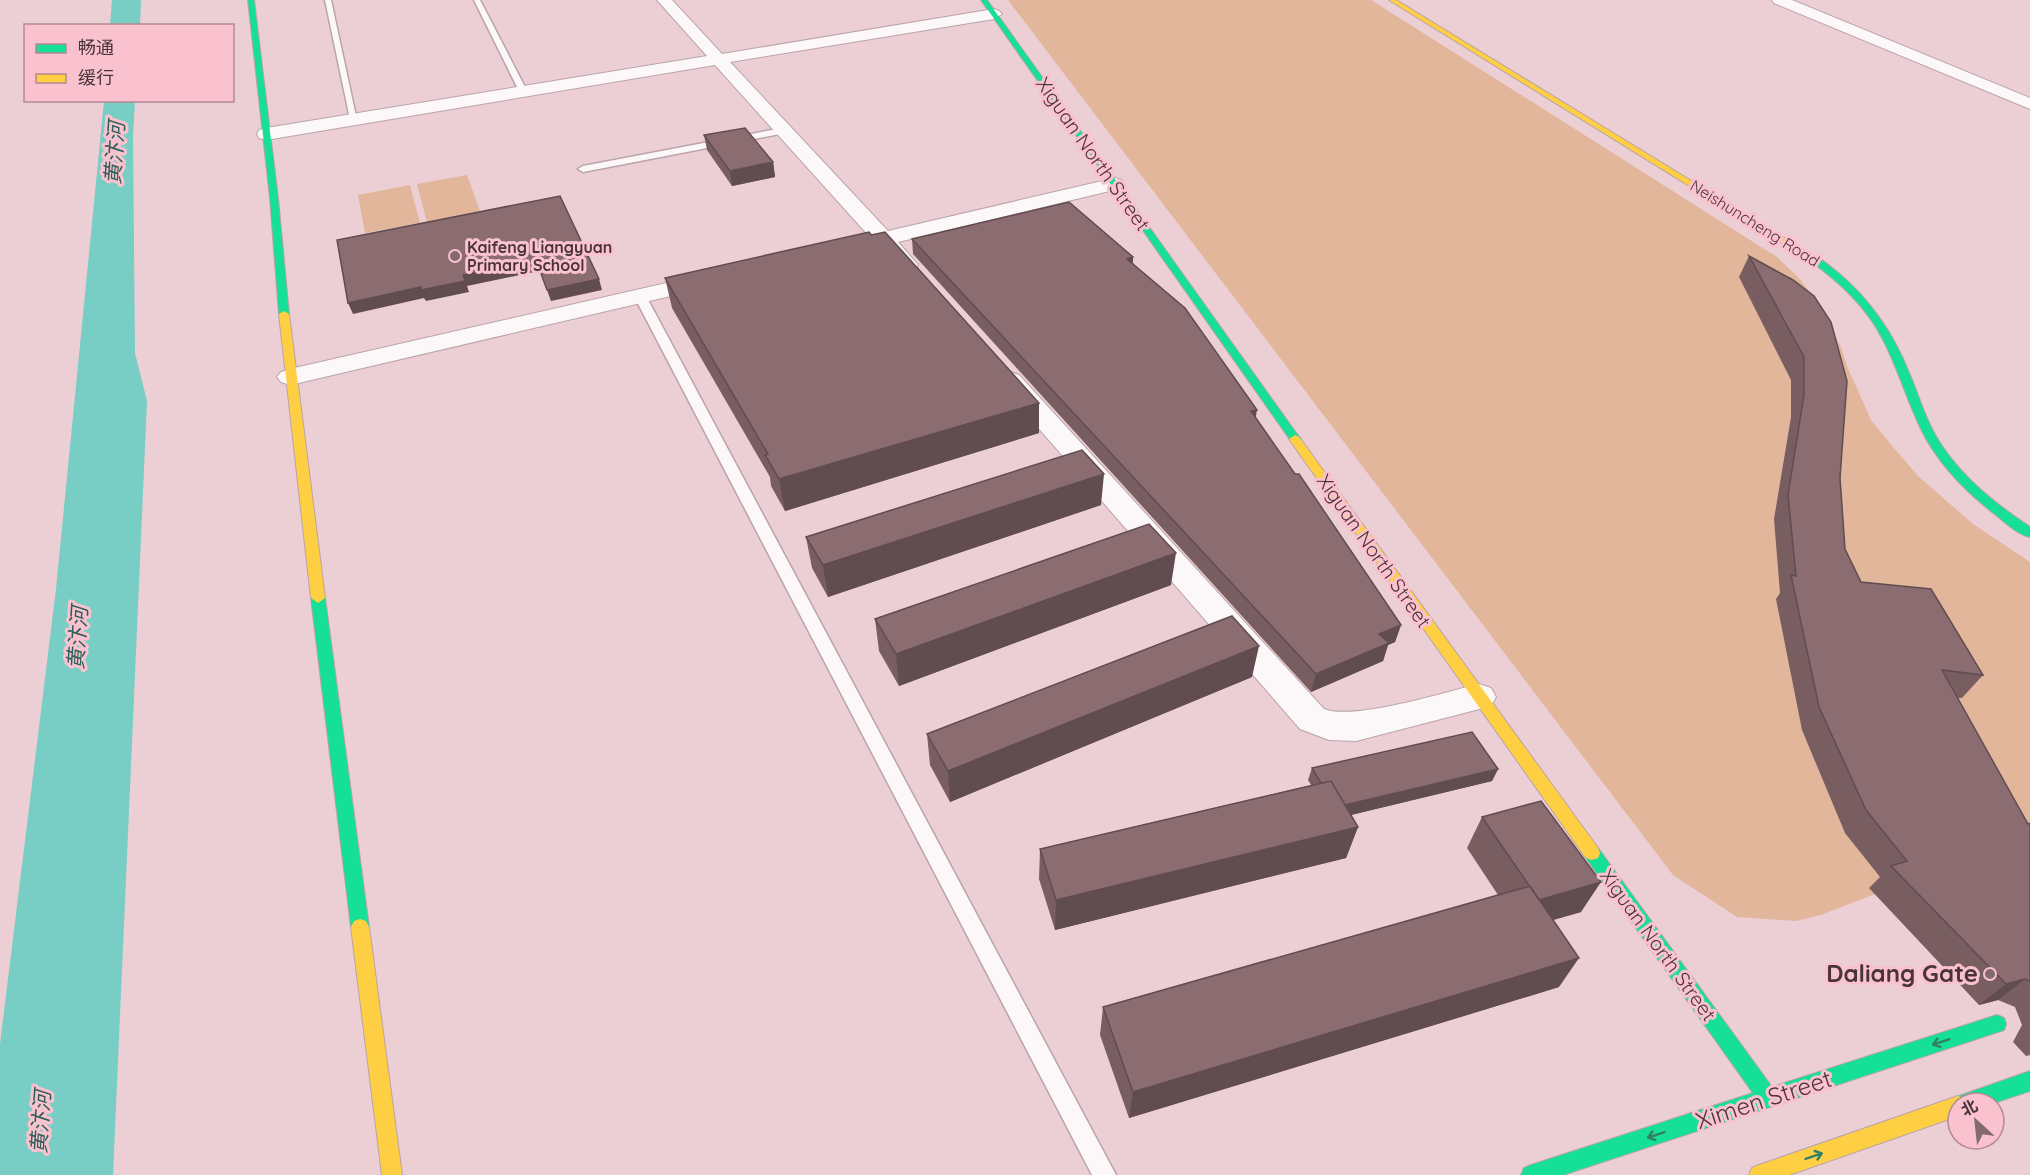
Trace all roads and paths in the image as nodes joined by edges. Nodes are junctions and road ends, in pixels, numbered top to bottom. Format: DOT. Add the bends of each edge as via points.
graph roads {
  1 [pos="251,0"];
  2 [pos="328,0"];
  3 [pos="477,0"];
  4 [pos="664,0"];
  5 [pos="1392,0"];
  6 [pos="1779,0"];
  7 [pos="989,7"];
  8 [pos="718,59"];
  9 [pos="523,91"];
  10 [pos="2030,104"];
  11 [pos="354,119"];
  12 [pos="782,131"];
  13 [pos="266,134"];
  14 [pos="583,169"];
  15 [pos="1115,184"];
  16 [pos="884,239"];
  17 [pos="849,247"];
  18 [pos="733,274"];
  19 [pos="924,283"];
  20 [pos="640,296"];
  21 [pos="995,363"];
  22 [pos="290,376"];
  23 [pos="2030,533"];
  24 [pos="1479,697"];
  25 [pos="1997,1024"];
  26 [pos="2030,1081"];
  27 [pos="2001,1091"];
  28 [pos="1768,1098"];
  29 [pos="1946,1110"];
  30 [pos="392,1175"];
  31 [pos="1104,1175"];
  32 [pos="1531,1175"];
  33 [pos="1759,1175"];
  1 -- 13 [label="street"];
  2 -- 11 [label="lane"];
  3 -- 9 [label="lane"];
  4 -- 8 [label="street"];
  5 -- 23 [label="street, Neishuncheng Road" via="1789,242 1842,280 1865,302 1894,347 1926,428 1943,457 1986,503"];
  6 -- 10 [label="street"];
  7 -- 8 [label="street"];
  7 -- 15 [label="street, Xiguan North Street"];
  8 -- 9 [label="street"];
  8 -- 12 [label="street"];
  9 -- 11 [label="street"];
  11 -- 13 [label="street"];
  12 -- 14 [label="lane"];
  12 -- 16 [label="street"];
  13 -- 22 [label="street"];
  15 -- 16 [label="street"];
  15 -- 24 [label="street, Xiguan North Street"];
  16 -- 17 [label="street"];
  16 -- 19 [label="street"];
  18 -- 20 [label="street"];
  20 -- 22 [label="street"];
  20 -- 31 [label="lane"];
  21 -- 24 [label="street" via="1312,719 1329,726 1356,727"];
  22 -- 30 [label="street"];
  24 -- 28 [label="street, Xiguan North Street"];
  25 -- 28 [label="street, Ximen Street, one-way"];
  26 -- 27 [label="street"];
  28 -- 32 [label="street, Ximen Street, one-way"];
  33 -- 29 [label="street, one-way"];
}
